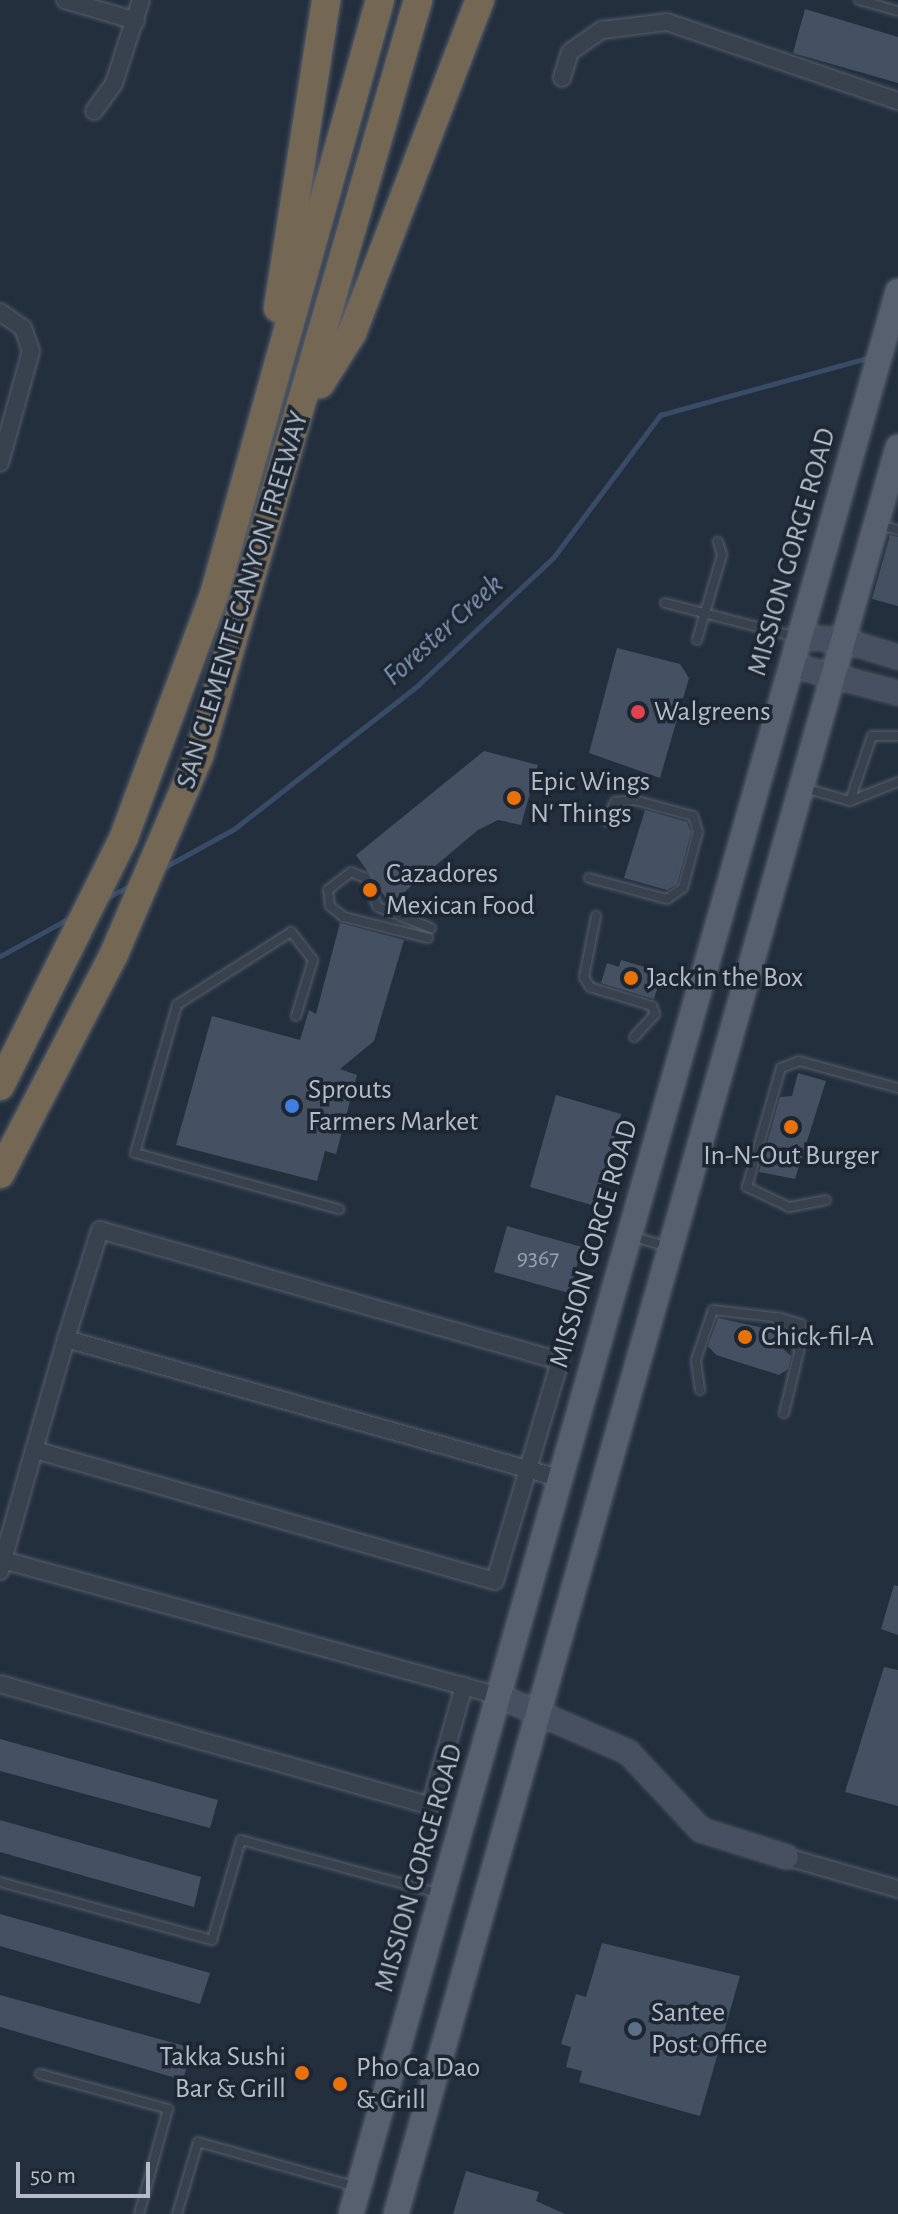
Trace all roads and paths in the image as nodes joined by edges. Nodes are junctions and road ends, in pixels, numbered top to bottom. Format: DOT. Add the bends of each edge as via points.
graph roads {
  1 [pos="65,0"];
  2 [pos="141,0"];
  3 [pos="326,0"];
  4 [pos="378,0"];
  5 [pos="418,0"];
  6 [pos="480,0"];
  7 [pos="859,0"];
  8 [pos="898,11"];
  9 [pos="136,21"];
  10 [pos="562,78"];
  11 [pos="898,101"];
  12 [pos="94,111"];
  13 [pos="895,301"];
  14 [pos="0,312"];
  15 [pos="303,412"];
  16 [pos="259,431"];
  17 [pos="896,452"];
  18 [pos="0,463"];
  19 [pos="887,527"];
  20 [pos="718,542"];
  21 [pos="665,603"];
  22 [pos="705,613"];
  23 [pos="797,637"];
  24 [pos="697,640"];
  25 [pos="842,640"];
  26 [pos="898,657"];
  27 [pos="791,665"];
  28 [pos="831,676"];
  29 [pos="898,693"];
  30 [pos="898,736"];
  31 [pos="898,782"];
  32 [pos="800,787"];
  33 [pos="850,801"];
  34 [pos="606,821"];
  35 [pos="589,878"];
  36 [pos="596,916"];
  37 [pos="431,928"];
  38 [pos="428,938"];
  39 [pos="296,1016"];
  40 [pos="634,1037"];
  41 [pos="0,1086"];
  42 [pos="898,1088"];
  43 [pos="0,1174"];
  44 [pos="826,1200"];
  45 [pos="339,1209"];
  46 [pos="628,1235"];
  47 [pos="670,1247"];
  48 [pos="66,1339"];
  49 [pos="700,1390"];
  50 [pos="784,1413"];
  51 [pos="34,1450"];
  52 [pos="528,1468"];
  53 [pos="559,1478"];
  54 [pos="2,1565"];
  55 [pos="0,1684"];
  56 [pos="464,1686"];
  57 [pos="499,1696"];
  58 [pos="538,1713"];
  59 [pos="787,1857"];
  60 [pos="0,1882"];
  61 [pos="898,1889"];
  62 [pos="442,1894"];
  63 [pos="40,2074"];
  64 [pos="359,2188"];
  65 [pos="139,2214"];
  66 [pos="177,2214"];
  67 [pos="351,2214"];
  68 [pos="396,2214"];
  1 -- 9 [label="street"];
  2 -- 9 [label="street"];
  3 -- 16 [label="highway"];
  4 -- 16 [label="highway, SAN CLEMENTE CANYON FREEWAY"];
  5 -- 15 [label="highway, SAN CLEMENTE CANYON FREEWAY"];
  6 -- 15 [label="highway" via="352,333"];
  7 -- 8 [label="lane"];
  9 -- 12 [label="street" via="114,83"];
  10 -- 11 [label="street" via="570,52 602,30 667,22"];
  13 -- 23 [label="main road, MISSION GORGE ROAD"];
  14 -- 18 [label="street" via="23,328 31,351"];
  15 -- 43 [label="highway, SAN CLEMENTE CANYON FREEWAY" via="215,706 69,1049"];
  16 -- 41 [label="highway, SAN CLEMENTE CANYON FREEWAY" via="214,595 163,740 67,960"];
  17 -- 19 [label="main road"];
  19 -- 25 [label="main road"];
  20 -- 22 [label="lane" via="722,555"];
  21 -- 22 [label="lane"];
  22 -- 23 [label="lane"];
  22 -- 24 [label="lane"];
  23 -- 25 [label="street"];
  23 -- 27 [label="main road, MISSION GORGE ROAD"];
  25 -- 26 [label="street"];
  25 -- 28 [label="main road"];
  27 -- 28 [label="street"];
  27 -- 46 [label="main road, MISSION GORGE ROAD"];
  28 -- 29 [label="street"];
  28 -- 32 [label="main road"];
  30 -- 33 [label="lane" via="872,736"];
  31 -- 33 [label="lane"];
  32 -- 33 [label="lane"];
  32 -- 47 [label="main road"];
  34 -- 35 [label="lane" via="615,802 634,800 693,816 698,832 683,888 667,899"];
  36 -- 40 [label="lane" via="584,977 590,987 652,1006 655,1014"];
  37 -- 38 [label="lane" via="378,907 366,878 351,872 328,890 330,906 344,917"];
  39 -- 45 [label="lane" via="313,960 291,932 177,1005 135,1153"];
  42 -- 44 [label="lane" via="799,1061 781,1068 747,1187 789,1207"];
  46 -- 47 [label="lane"];
  46 -- 53 [label="main road, MISSION GORGE ROAD"];
  47 -- 58 [label="main road"];
  48 -- 51 [label="street"];
  48 -- 52 [label="street"];
  48 -- 52 [label="street" via="100,1230 560,1361"];
  49 -- 50 [label="lane" via="696,1360 713,1310 801,1324"];
  51 -- 52 [label="street" via="495,1581"];
  51 -- 54 [label="street"];
  52 -- 53 [label="street"];
  53 -- 57 [label="main road, MISSION GORGE ROAD"];
  54 -- 56 [label="street"];
  55 -- 56 [label="street" via="430,1806"];
  56 -- 57 [label="street"];
  57 -- 58 [label="street"];
  57 -- 62 [label="main road, MISSION GORGE ROAD"];
  58 -- 59 [label="street" via="628,1752 701,1830"];
  58 -- 68 [label="main road"];
  59 -- 61 [label="street"];
  60 -- 62 [label="lane" via="212,1940 241,1840"];
  62 -- 64 [label="main road, MISSION GORGE ROAD"];
  63 -- 65 [label="lane" via="168,2109"];
  64 -- 66 [label="lane" via="198,2142"];
  64 -- 67 [label="main road, MISSION GORGE ROAD"];
}
